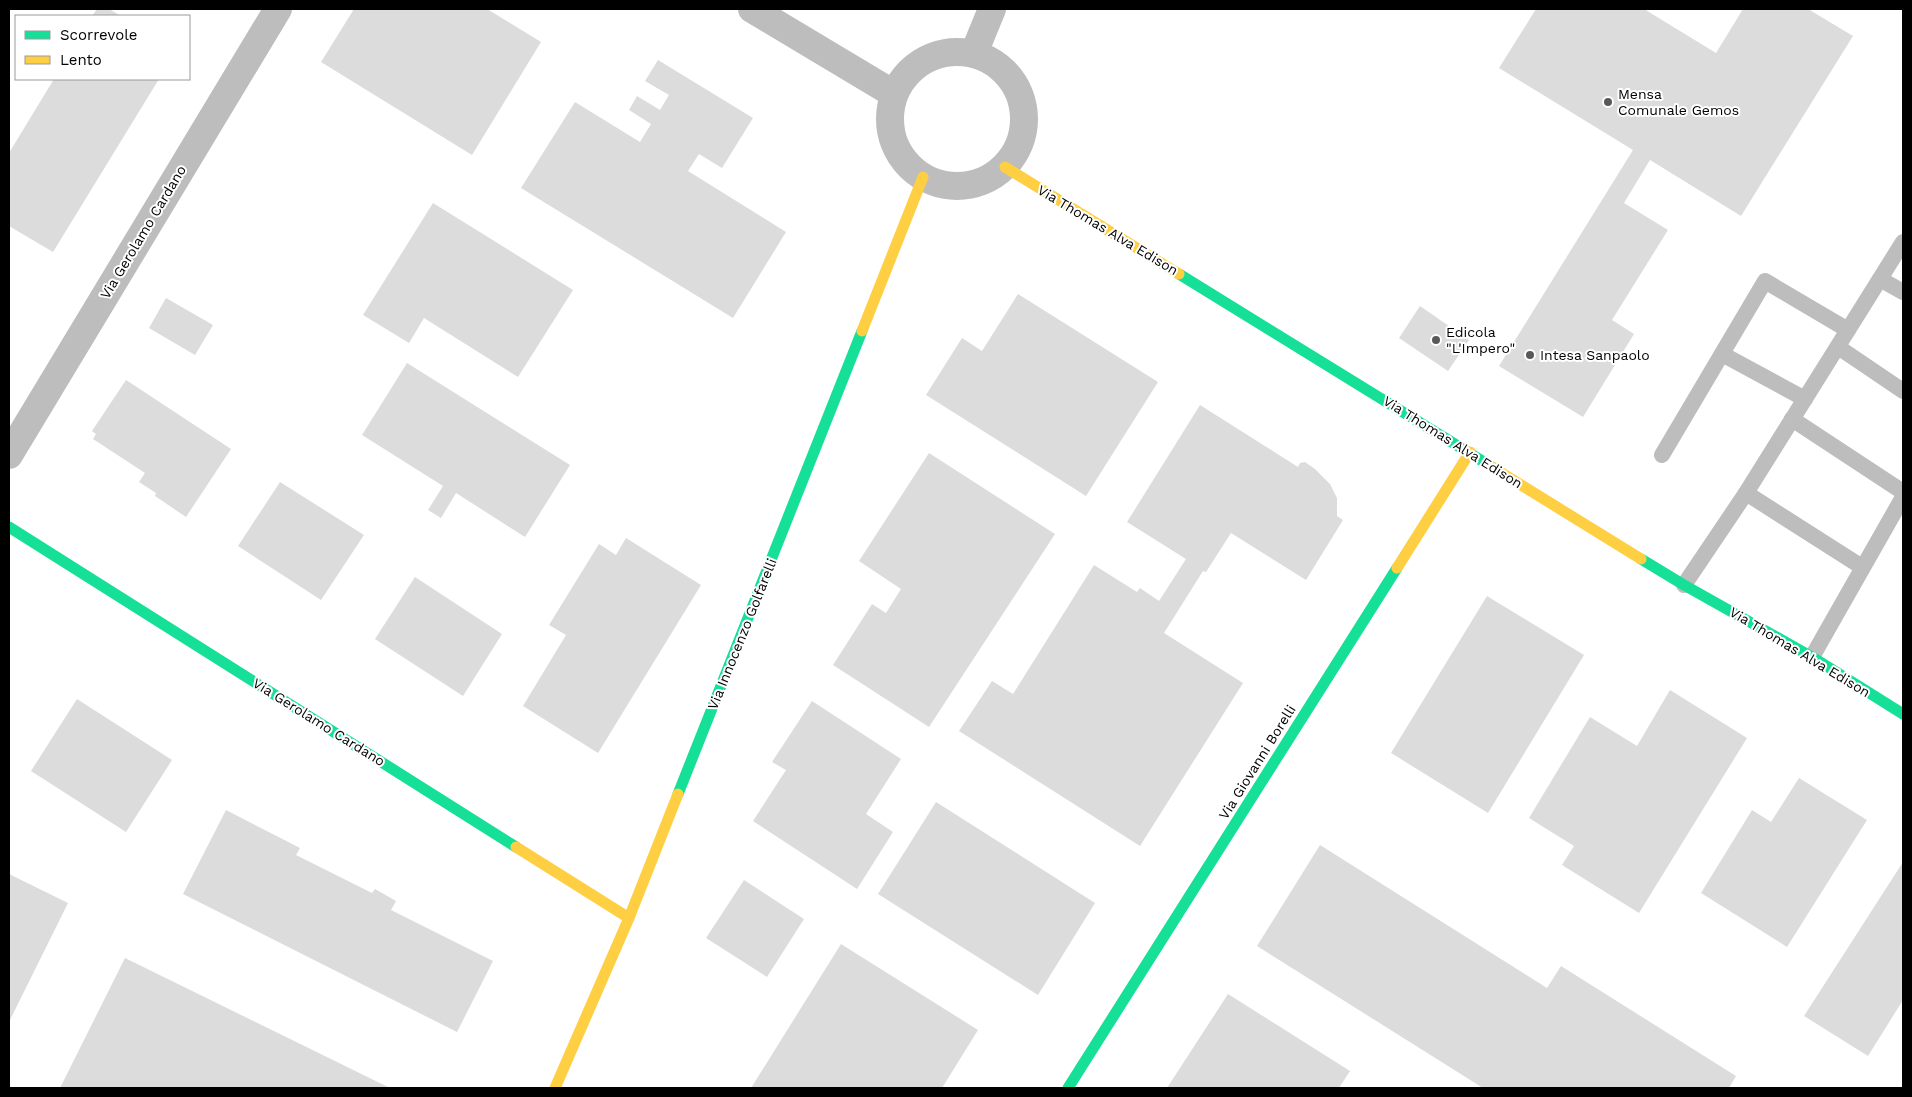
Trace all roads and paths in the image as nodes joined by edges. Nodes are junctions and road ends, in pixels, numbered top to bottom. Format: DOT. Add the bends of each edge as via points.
graph roads {
  1 [pos="278,9"];
  2 [pos="752,9"];
  3 [pos="992,9"];
  4 [pos="974,53"];
  5 [pos="894,94"];
  6 [pos="1005,167"];
  7 [pos="924,177"];
  8 [pos="1903,242"];
  9 [pos="1880,279"];
  10 [pos="1903,292"];
  11 [pos="1848,330"];
  12 [pos="1838,347"];
  13 [pos="1722,354"];
  14 [pos="1903,391"];
  15 [pos="1805,398"];
  16 [pos="1792,419"];
  17 [pos="1470,452"];
  18 [pos="1662,455"];
  19 [pos="9,456"];
  20 [pos="1903,492"];
  21 [pos="1746,493"];
  22 [pos="1903,497"];
  23 [pos="9,527"];
  24 [pos="1862,567"];
  25 [pos="1684,585"];
  26 [pos="1812,657"];
  27 [pos="1903,714"];
  28 [pos="629,918"];
  29 [pos="555,1088"];
  30 [pos="1068,1088"];
  1 -- 19 [label="street, Via Gerolamo Cardano"];
  2 -- 5 [label="street"];
  3 -- 4 [label="street"];
  4 -- 5 [label="street" via="955,50 936,54 918,63 904,76"];
  4 -- 6 [label="street" via="994,61 1009,74 1020,92 1024,132 1017,151"];
  5 -- 7 [label="street" via="890,112 891,132 897,150 908,166"];
  6 -- 7 [label="street" via="987,180 965,186 944,186"];
  6 -- 17 [label="street, Via Thomas Alva Edison"];
  7 -- 28 [label="street, Via Innocenzo Golfarelli"];
  8 -- 9 [label="lane"];
  9 -- 10 [label="lane"];
  9 -- 11 [label="lane"];
  11 -- 12 [label="lane"];
  11 -- 13 [label="lane" via="1765,281"];
  12 -- 14 [label="lane"];
  12 -- 15 [label="lane"];
  13 -- 15 [label="lane"];
  13 -- 18 [label="lane"];
  15 -- 16 [label="lane"];
  16 -- 20 [label="lane"];
  16 -- 21 [label="lane"];
  17 -- 25 [label="street, Via Thomas Alva Edison"];
  17 -- 30 [label="street, Via Giovanni Borelli"];
  21 -- 24 [label="lane"];
  21 -- 25 [label="lane"];
  22 -- 24 [label="lane"];
  23 -- 28 [label="street, Via Gerolamo Cardano"];
  24 -- 26 [label="lane"];
  25 -- 26 [label="street, Via Thomas Alva Edison"];
  26 -- 27 [label="street, Via Thomas Alva Edison"];
  28 -- 29 [label="street, Via Innocenzo Golfarelli"];
}
